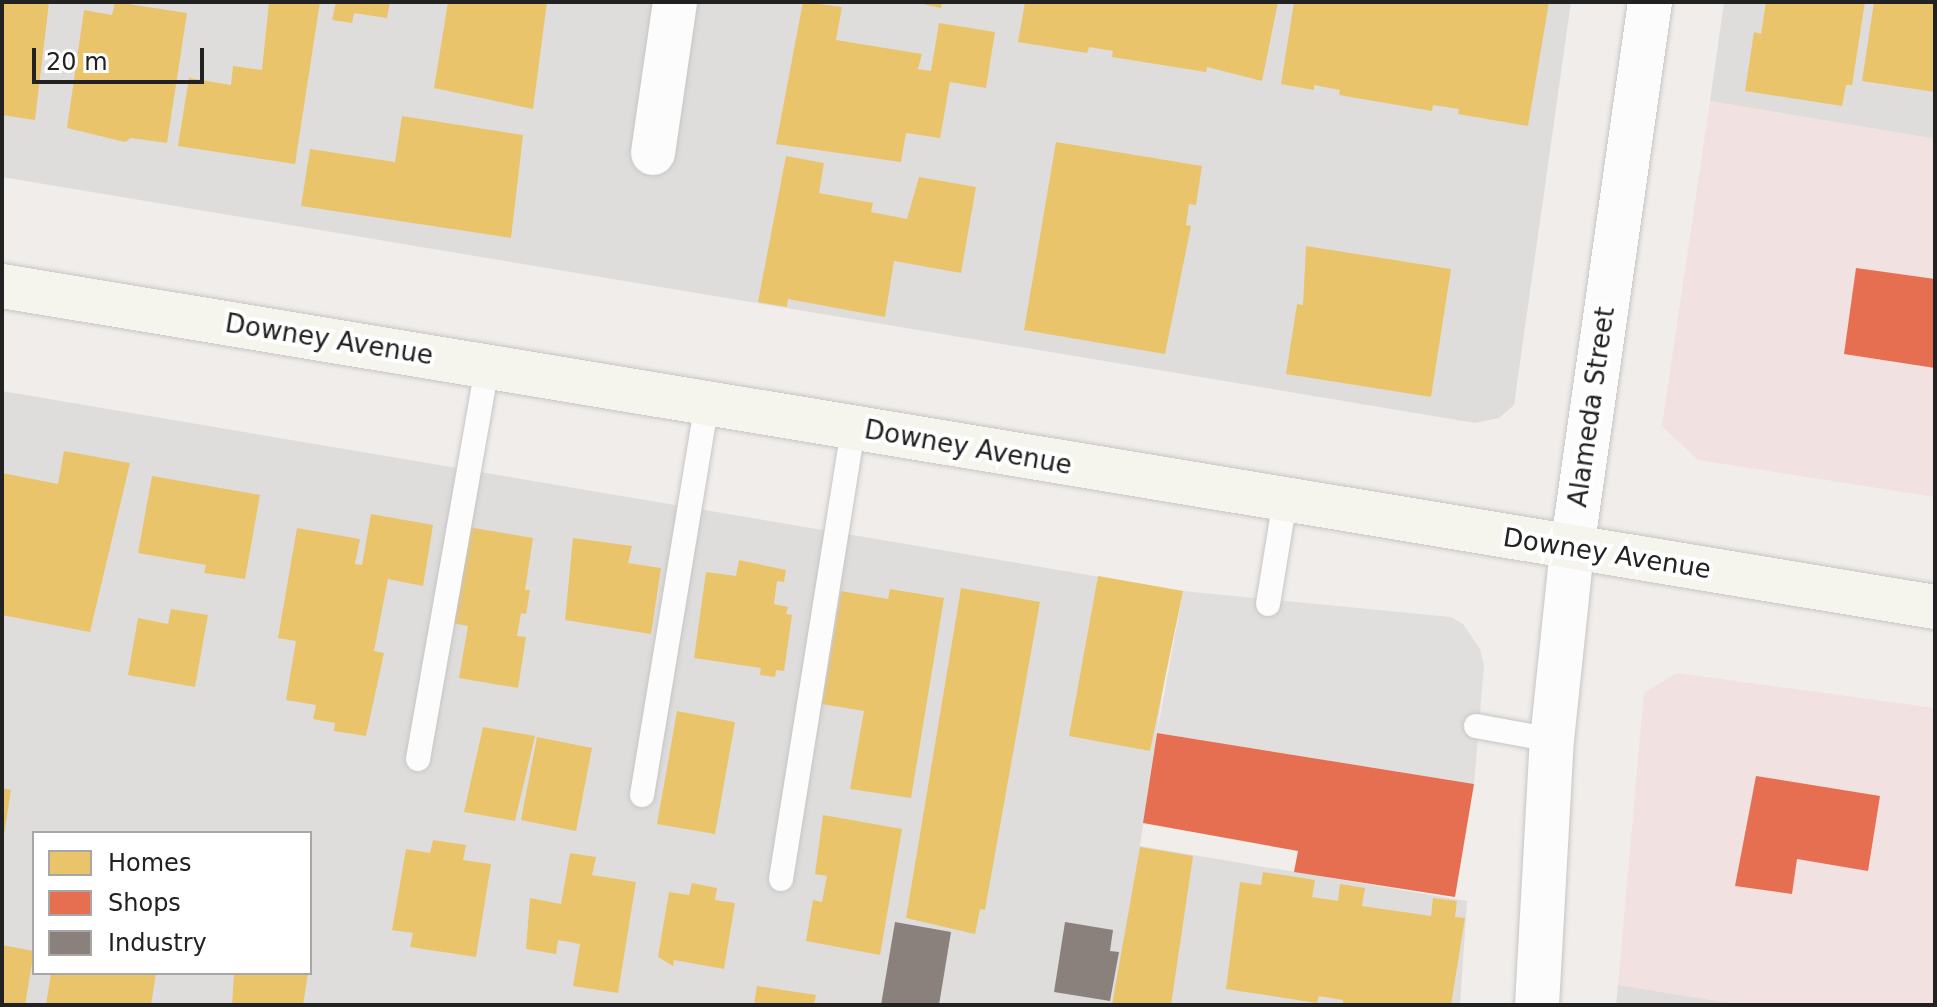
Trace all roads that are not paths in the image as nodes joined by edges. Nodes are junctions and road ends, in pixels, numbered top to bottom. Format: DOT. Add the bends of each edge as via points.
graph roads {
  1 [pos="675,2"];
  2 [pos="1650,2"];
  3 [pos="653,153"];
  4 [pos="2,286"];
  5 [pos="487,366"];
  6 [pos="707,402"];
  7 [pos="853,428"];
  8 [pos="1285,500"];
  9 [pos="1572,549"];
  10 [pos="1268,604"];
  11 [pos="1935,607"];
  12 [pos="1476,726"];
  13 [pos="1552,740"];
  14 [pos="418,759"];
  15 [pos="642,795"];
  16 [pos="781,879"];
  17 [pos="1537,1005"];
  1 -- 3 [label="street"];
  2 -- 9 [label="street, Alameda Street"];
  4 -- 5 [label="main road, Downey Avenue"];
  5 -- 6 [label="main road, Downey Avenue"];
  5 -- 14 [label="lane"];
  6 -- 7 [label="main road, Downey Avenue"];
  6 -- 15 [label="lane"];
  7 -- 8 [label="main road, Downey Avenue"];
  7 -- 16 [label="lane"];
  8 -- 9 [label="main road, Downey Avenue"];
  8 -- 10 [label="lane"];
  9 -- 11 [label="main road, Downey Avenue"];
  9 -- 13 [label="street, Alameda Street"];
  12 -- 13 [label="lane"];
  13 -- 17 [label="street, Alameda Street"];
}
